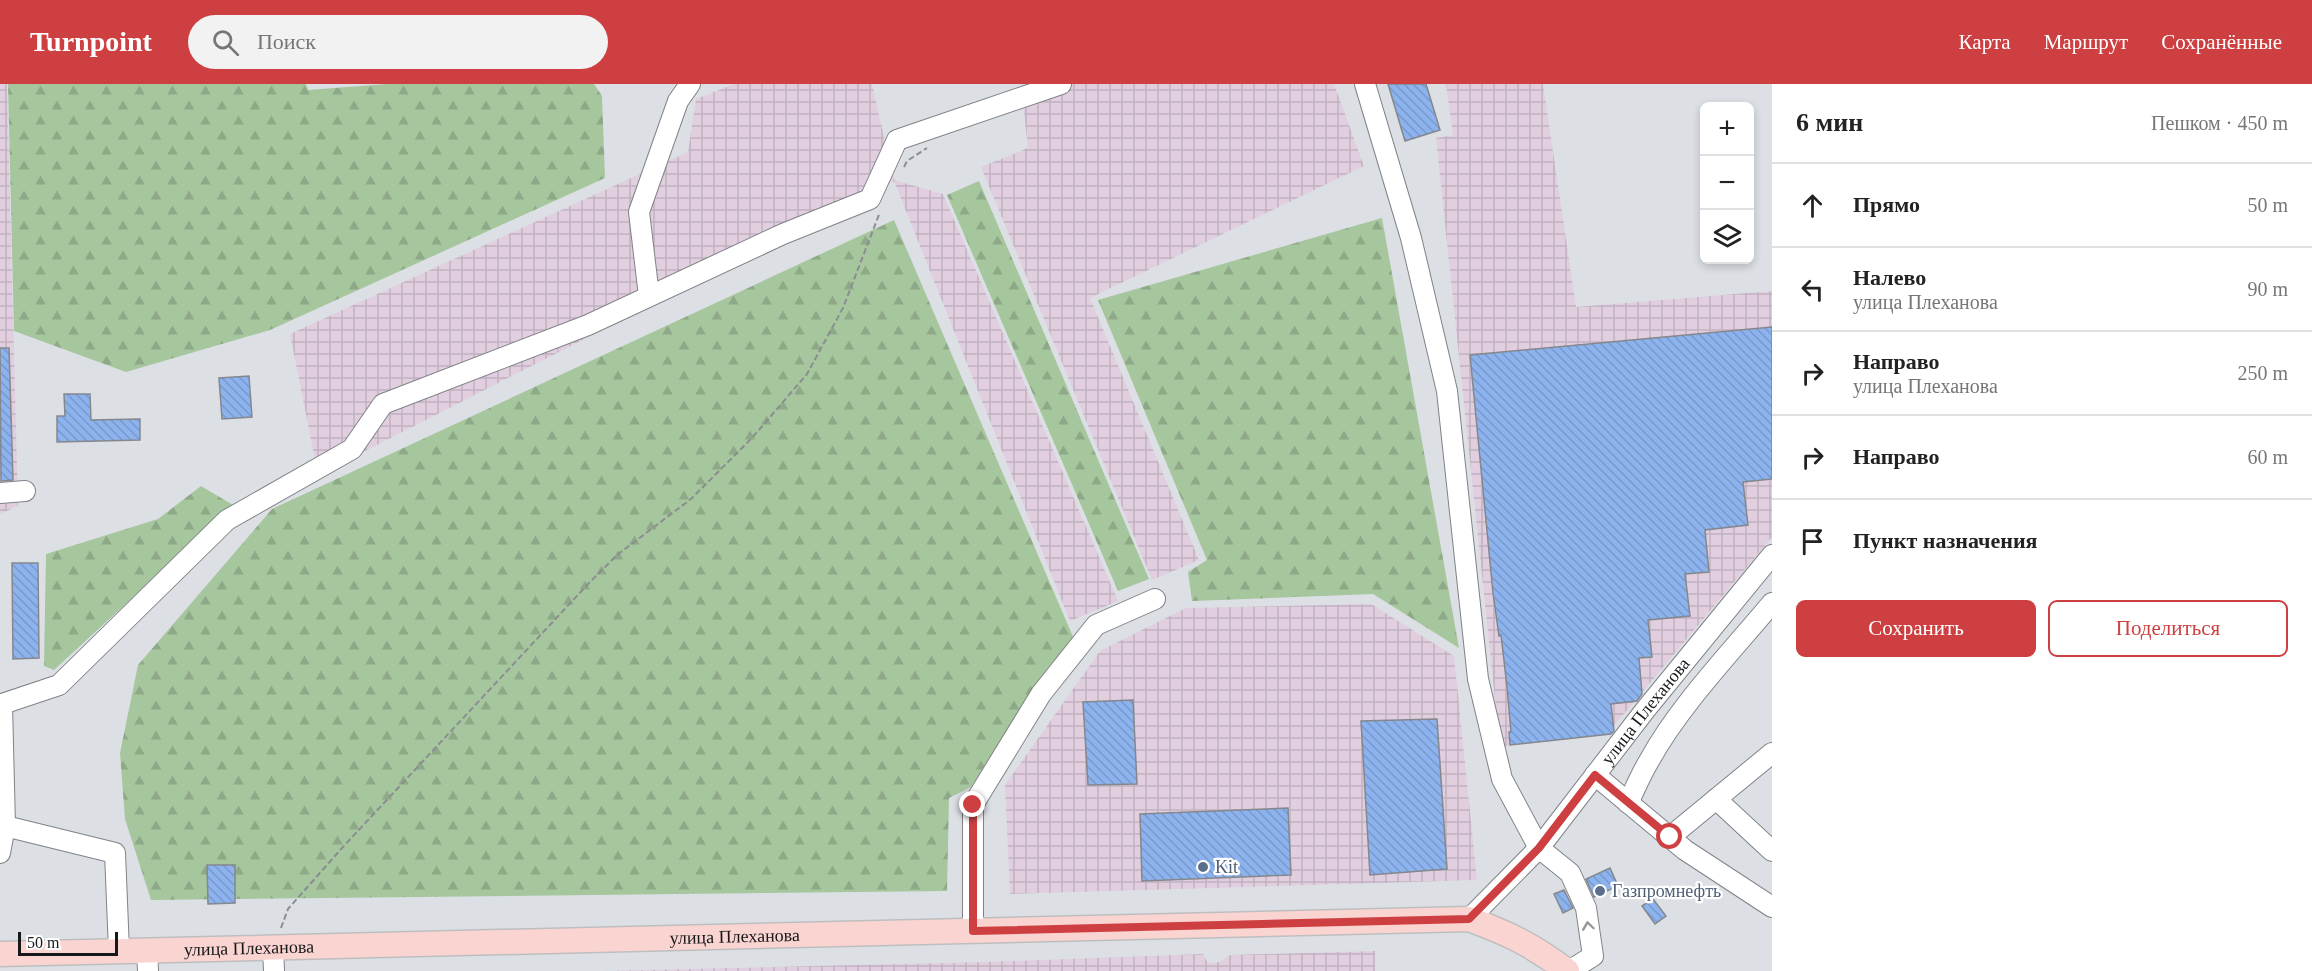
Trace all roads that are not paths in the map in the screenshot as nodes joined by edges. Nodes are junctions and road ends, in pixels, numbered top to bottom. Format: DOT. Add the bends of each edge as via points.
graph roads {
  1 [pos="690,84"];
  2 [pos="1061,84"];
  3 [pos="1365,84"];
  4 [pos="649,296"];
  5 [pos="25,491"];
  6 [pos="0,493"];
  7 [pos="1772,555"];
  8 [pos="1155,599"];
  9 [pos="1772,603"];
  10 [pos="1,704"];
  11 [pos="1772,753"];
  12 [pos="1595,775"];
  13 [pos="1716,799"];
  14 [pos="1628,802"];
  15 [pos="5,826"];
  16 [pos="1670,837"];
  17 [pos="1765,845"];
  18 [pos="1539,848"];
  19 [pos="0,853"];
  20 [pos="1772,907"];
  21 [pos="1469,919"];
  22 [pos="973,931"];
  23 [pos="119,951"];
  24 [pos="0,954"];
  25 [pos="273,959"];
  26 [pos="148,961"];
  27 [pos="1568,971"];
  1 -- 4 [label="street" via="678,101 639,212"];
  2 -- 4 [label="street" via="897,140 870,199"];
  3 -- 18 [label="street" via="1411,238 1447,392 1478,680 1487,724 1502,779"];
  4 -- 10 [label="street" via="588,325 383,404 352,449 227,520 59,685"];
  5 -- 6 [label="street"];
  7 -- 12 [label="street, улица Плеханова"];
  8 -- 22 [label="street" via="1096,625 1041,694 973,805"];
  9 -- 14 [label="street" via="1677,719 1649,759"];
  10 -- 15 [label="street"];
  11 -- 13 [label="street"];
  12 -- 14 [label="street"];
  12 -- 18 [label="street, улица Плеханова"];
  13 -- 16 [label="street"];
  13 -- 17 [label="street"];
  14 -- 16 [label="street"];
  15 -- 19 [label="street"];
  15 -- 23 [label="street" via="115,853"];
  16 -- 20 [label="street"];
  18 -- 21 [label="street, улица Плеханова"];
  27 -- 18 [label="street, one-way" via="1593,956 1586,908 1570,873"];
  21 -- 22 [label="main road, улица Плеханова"];
  21 -- 27 [label="main road, улица Плеханова" via="1538,949"];
  22 -- 25 [label="main road, улица Плеханова"];
  23 -- 24 [label="main road, улица Плеханова"];
  23 -- 26 [label="main road, улица Плеханова"];
  25 -- 26 [label="main road, улица Плеханова"];
}
